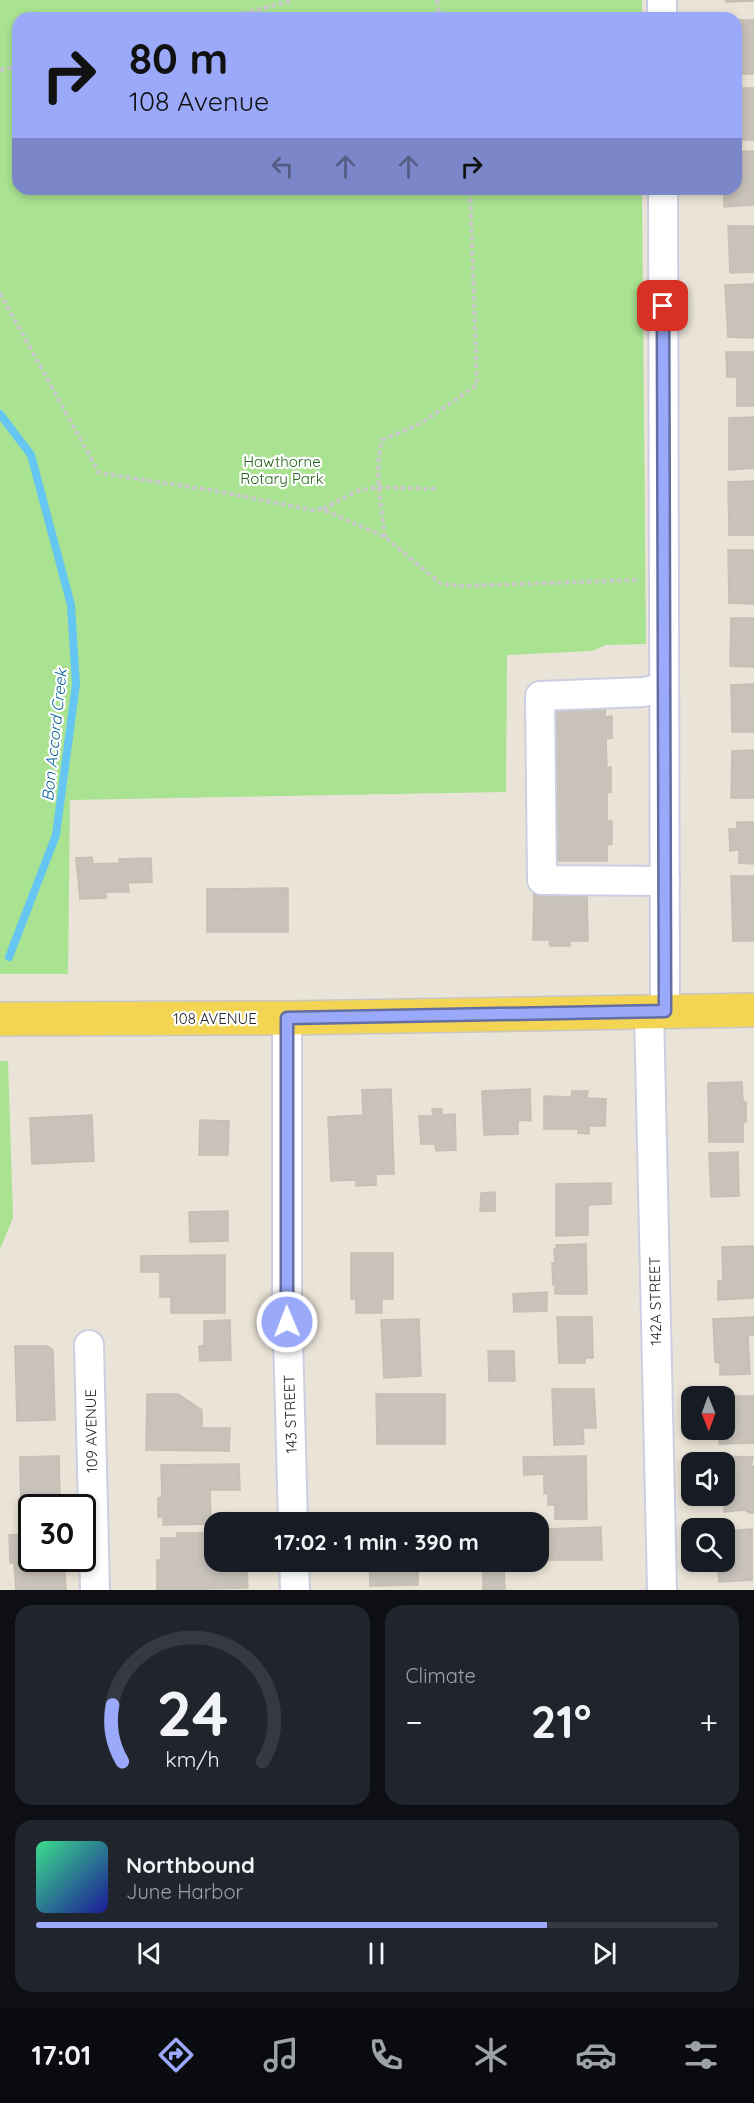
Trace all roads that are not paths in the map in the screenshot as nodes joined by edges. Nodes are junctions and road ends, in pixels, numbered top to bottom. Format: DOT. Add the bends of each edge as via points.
graph roads {
  1 [pos="663,195"];
  2 [pos="664,688"];
  3 [pos="665,881"];
  4 [pos="754,1010"];
  5 [pos="657,1011"];
  6 [pos="287,1018"];
  7 [pos="0,1019"];
  8 [pos="89,1345"];
  9 [pos="293,1512"];
  10 [pos="294,1572"];
  11 [pos="95,1590"];
  12 [pos="295,1590"];
  13 [pos="662,1590"];
  1 -- 2 [label="street, 142A STREET"];
  2 -- 3 [label="street, 142A STREET"];
  2 -- 3 [label="street" via="540,696 540,707 542,880"];
  3 -- 5 [label="street, 142A STREET"];
  4 -- 5 [label="main road, 108 AVENUE"];
  5 -- 6 [label="main road, 108 AVENUE"];
  5 -- 13 [label="street, 142A STREET"];
  6 -- 7 [label="main road, 108 AVENUE"];
  6 -- 9 [label="street, 143 STREET" via="286,1300"];
  8 -- 11 [label="street, 109 AVENUE"];
  10 -- 12 [label="street"];
}
